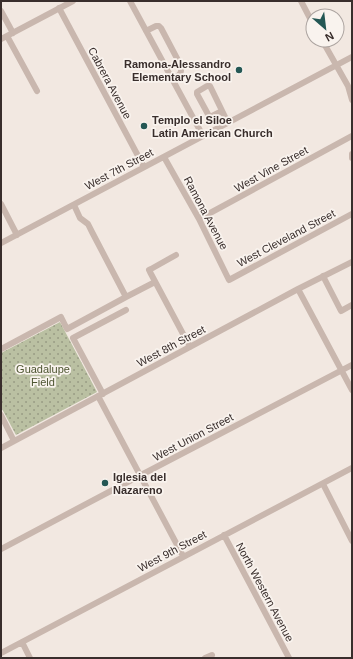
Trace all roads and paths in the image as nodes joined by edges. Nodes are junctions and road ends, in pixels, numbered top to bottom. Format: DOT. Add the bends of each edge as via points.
graph roads {
  1 [pos="73,1"];
  2 [pos="130,1"];
  3 [pos="59,8"];
  4 [pos="1,11"];
  5 [pos="146,31"];
  6 [pos="7,36"];
  7 [pos="326,48"];
  8 [pos="352,57"];
  9 [pos="336,65"];
  10 [pos="172,79"];
  11 [pos="37,91"];
  12 [pos="352,100"];
  13 [pos="222,111"];
  14 [pos="228,123"];
  15 [pos="202,136"];
  16 [pos="352,136"];
  17 [pos="352,154"];
  18 [pos="164,157"];
  19 [pos="352,158"];
  20 [pos="144,167"];
  21 [pos="1,204"];
  22 [pos="74,205"];
  23 [pos="352,214"];
  24 [pos="199,219"];
  25 [pos="17,235"];
  26 [pos="1,243"];
  27 [pos="176,255"];
  28 [pos="352,262"];
  29 [pos="323,276"];
  30 [pos="229,280"];
  31 [pos="155,282"];
  32 [pos="298,290"];
  33 [pos="126,297"];
  34 [pos="352,305"];
  35 [pos="126,310"];
  36 [pos="190,347"];
  37 [pos="1,349"];
  38 [pos="352,365"];
  39 [pos="342,370"];
  40 [pos="352,390"];
  41 [pos="100,395"];
  42 [pos="1,414"];
  43 [pos="14,441"];
  44 [pos="1,448"];
  45 [pos="352,468"];
  46 [pos="141,475"];
  47 [pos="323,484"];
  48 [pos="350,532"];
  49 [pos="224,535"];
  50 [pos="352,541"];
  51 [pos="1,549"];
  52 [pos="183,556"];
  53 [pos="22,642"];
  54 [pos="1,653"];
  55 [pos="212,655"];
  56 [pos="30,658"];
  57 [pos="205,658"];
  58 [pos="289,658"];
  1 -- 3 [label="street"];
  2 -- 5 [label="street"];
  3 -- 6 [label="street"];
  3 -- 20 [label="street, Cabrera Avenue"];
  4 -- 6 [label="street"];
  5 -- 10 [label="street"];
  5 -- 10 [label="street" via="156,26 161,28 181,66 180,74"];
  6 -- 11 [label="street"];
  7 -- 9 [label="street"];
  8 -- 9 [label="street, West 7th Street"];
  9 -- 12 [label="street" via="348,86"];
  9 -- 14 [label="street, West 7th Street"];
  10 -- 15 [label="street"];
  13 -- 13 [label="street" via="210,86 197,92 210,117"];
  13 -- 14 [label="street"];
  14 -- 15 [label="street, West 7th Street"];
  15 -- 18 [label="street, West 7th Street"];
  16 -- 24 [label="street, West Vine Street"];
  17 -- 19 [label="street"];
  18 -- 20 [label="street, West 7th Street"];
  18 -- 24 [label="street, Ramona Avenue"];
  20 -- 22 [label="street, West 7th Street"];
  21 -- 25 [label="street"];
  22 -- 25 [label="street, West 7th Street"];
  22 -- 33 [label="street" via="80,218 88,224"];
  23 -- 30 [label="street, West Cleveland Street"];
  24 -- 30 [label="street, Ramona Avenue"];
  25 -- 26 [label="street, West 7th Street"];
  27 -- 31 [label="street" via="149,270"];
  28 -- 29 [label="street, West 8th Street"];
  29 -- 32 [label="street, West 8th Street"];
  29 -- 34 [label="street" via="341,311"];
  31 -- 33 [label="street"];
  31 -- 36 [label="street"];
  32 -- 36 [label="street, West 8th Street"];
  32 -- 39 [label="street"];
  33 -- 37 [label="street" via="67,329 61,317"];
  35 -- 41 [label="street" via="73,338"];
  36 -- 41 [label="street, West 8th Street"];
  38 -- 39 [label="street, West Union Street"];
  39 -- 40 [label="street"];
  39 -- 46 [label="street, West Union Street"];
  41 -- 43 [label="street, West 8th Street"];
  41 -- 46 [label="street"];
  42 -- 43 [label="street"];
  43 -- 44 [label="street, West 8th Street"];
  45 -- 47 [label="street, West 9th Street"];
  46 -- 51 [label="street, West Union Street"];
  46 -- 52 [label="street"];
  47 -- 48 [label="street"];
  47 -- 49 [label="street, West 9th Street"];
  48 -- 50 [label="street"];
  49 -- 52 [label="street, West 9th Street"];
  49 -- 58 [label="street, North Western Avenue"];
  52 -- 53 [label="street, West 9th Street"];
  53 -- 54 [label="street, West 9th Street"];
  53 -- 56 [label="street"];
  55 -- 57 [label="street"];
}
